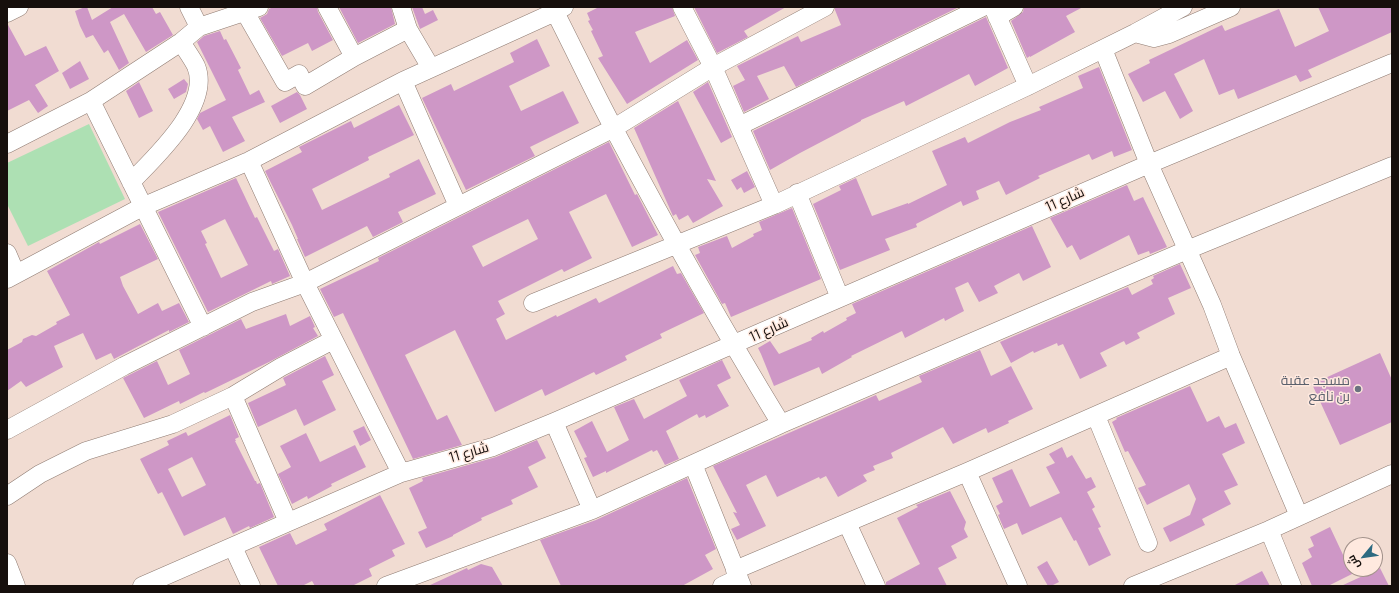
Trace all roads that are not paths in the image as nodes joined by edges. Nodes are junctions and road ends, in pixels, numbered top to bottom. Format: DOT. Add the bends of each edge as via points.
graph roads {
  1 [pos="20,7"];
  2 [pos="189,7"];
  3 [pos="327,7"];
  4 [pos="401,7"];
  5 [pos="682,7"];
  6 [pos="825,7"];
  7 [pos="982,7"];
  8 [pos="1014,7"];
  9 [pos="1183,7"];
  10 [pos="1231,7"];
  11 [pos="252,10"];
  12 [pos="549,11"];
  13 [pos="995,12"];
  14 [pos="7,13"];
  15 [pos="199,27"];
  16 [pos="408,29"];
  17 [pos="1135,33"];
  18 [pos="181,42"];
  19 [pos="1104,49"];
  20 [pos="354,57"];
  21 [pos="1392,63"];
  22 [pos="713,67"];
  23 [pos="431,68"];
  24 [pos="403,81"];
  25 [pos="1028,86"];
  26 [pos="90,101"];
  27 [pos="739,126"];
  28 [pos="614,128"];
  29 [pos="7,144"];
  30 [pos="249,162"];
  31 [pos="1149,164"];
  32 [pos="1392,166"];
  33 [pos="131,182"];
  34 [pos="797,193"];
  35 [pos="774,205"];
  36 [pos="458,206"];
  37 [pos="142,207"];
  38 [pos="677,245"];
  39 [pos="1187,250"];
  40 [pos="7,253"];
  41 [pos="11,276"];
  42 [pos="305,283"];
  43 [pos="840,298"];
  44 [pos="533,303"];
  45 [pos="203,327"];
  46 [pos="333,340"];
  47 [pos="733,345"];
  48 [pos="1231,356"];
  49 [pos="233,396"];
  50 [pos="1096,416"];
  51 [pos="554,422"];
  52 [pos="781,424"];
  53 [pos="7,430"];
  54 [pos="694,464"];
  55 [pos="967,472"];
  56 [pos="400,473"];
  57 [pos="1392,474"];
  58 [pos="7,496"];
  59 [pos="592,510"];
  60 [pos="1299,516"];
  61 [pos="288,522"];
  62 [pos="847,523"];
  63 [pos="1268,530"];
  64 [pos="1148,543"];
  65 [pos="234,547"];
  66 [pos="7,563"];
  67 [pos="738,578"];
  68 [pos="1144,584"];
  69 [pos="392,585"];
  70 [pos="16,586"];
  71 [pos="142,586"];
  72 [pos="251,586"];
  73 [pos="722,586"];
  74 [pos="876,586"];
  75 [pos="1018,586"];
  76 [pos="1292,586"];
  1 -- 14 [label="street"];
  2 -- 15 [label="street"];
  3 -- 20 [label="street"];
  4 -- 16 [label="street"];
  5 -- 22 [label="street"];
  6 -- 22 [label="street"];
  7 -- 27 [label="street"];
  8 -- 13 [label="street"];
  9 -- 17 [label="street"];
  10 -- 17 [label="street" via="1169,34 1154,38"];
  11 -- 15 [label="street"];
  11 -- 20 [label="street" via="285,82 299,74 306,86"];
  12 -- 23 [label="street"];
  12 -- 28 [label="street"];
  13 -- 25 [label="street"];
  15 -- 18 [label="street"];
  16 -- 20 [label="street"];
  16 -- 23 [label="street"];
  17 -- 19 [label="street"];
  18 -- 26 [label="street"];
  18 -- 33 [label="street" via="196,67 199,87 191,109 169,141"];
  19 -- 25 [label="street"];
  19 -- 31 [label="street"];
  21 -- 31 [label="street, شارع 11"];
  22 -- 27 [label="street"];
  22 -- 28 [label="street"];
  23 -- 24 [label="street"];
  24 -- 30 [label="street"];
  24 -- 36 [label="street"];
  25 -- 34 [label="street"];
  26 -- 29 [label="street"];
  26 -- 33 [label="street"];
  27 -- 35 [label="street"];
  28 -- 36 [label="street"];
  28 -- 38 [label="street"];
  30 -- 37 [label="street"];
  30 -- 42 [label="street"];
  31 -- 39 [label="street"];
  31 -- 43 [label="street, شارع 11"];
  32 -- 39 [label="street"];
  33 -- 37 [label="street"];
  34 -- 35 [label="street"];
  34 -- 43 [label="street"];
  35 -- 38 [label="street"];
  36 -- 42 [label="street"];
  37 -- 41 [label="street"];
  37 -- 45 [label="street"];
  38 -- 44 [label="street"];
  38 -- 47 [label="street"];
  39 -- 48 [label="street" via="1212,305"];
  39 -- 52 [label="street"];
  40 -- 41 [label="street"];
  42 -- 45 [label="street" via="252,302"];
  42 -- 46 [label="street"];
  43 -- 47 [label="street, شارع 11"];
  45 -- 53 [label="street" via="124,366"];
  46 -- 49 [label="street"];
  46 -- 56 [label="street"];
  47 -- 51 [label="street, شارع 11"];
  47 -- 52 [label="street"];
  48 -- 50 [label="street"];
  48 -- 60 [label="street"];
  49 -- 58 [label="street" via="173,424 86,451 40,474"];
  49 -- 61 [label="street"];
  50 -- 55 [label="street"];
  50 -- 64 [label="street"];
  51 -- 56 [label="street, شارع 11" via="493,447"];
  51 -- 59 [label="street"];
  52 -- 54 [label="street"];
  54 -- 59 [label="street"];
  54 -- 67 [label="street"];
  55 -- 62 [label="street"];
  55 -- 75 [label="street"];
  56 -- 61 [label="street, شارع 11"];
  57 -- 60 [label="street"];
  59 -- 69 [label="street"];
  60 -- 63 [label="street"];
  61 -- 65 [label="street, شارع 11"];
  62 -- 67 [label="street"];
  62 -- 74 [label="street"];
  63 -- 68 [label="street"];
  63 -- 76 [label="street"];
  65 -- 71 [label="street, شارع 11"];
  65 -- 72 [label="street"];
  66 -- 70 [label="street"];
  67 -- 73 [label="street"];
}
